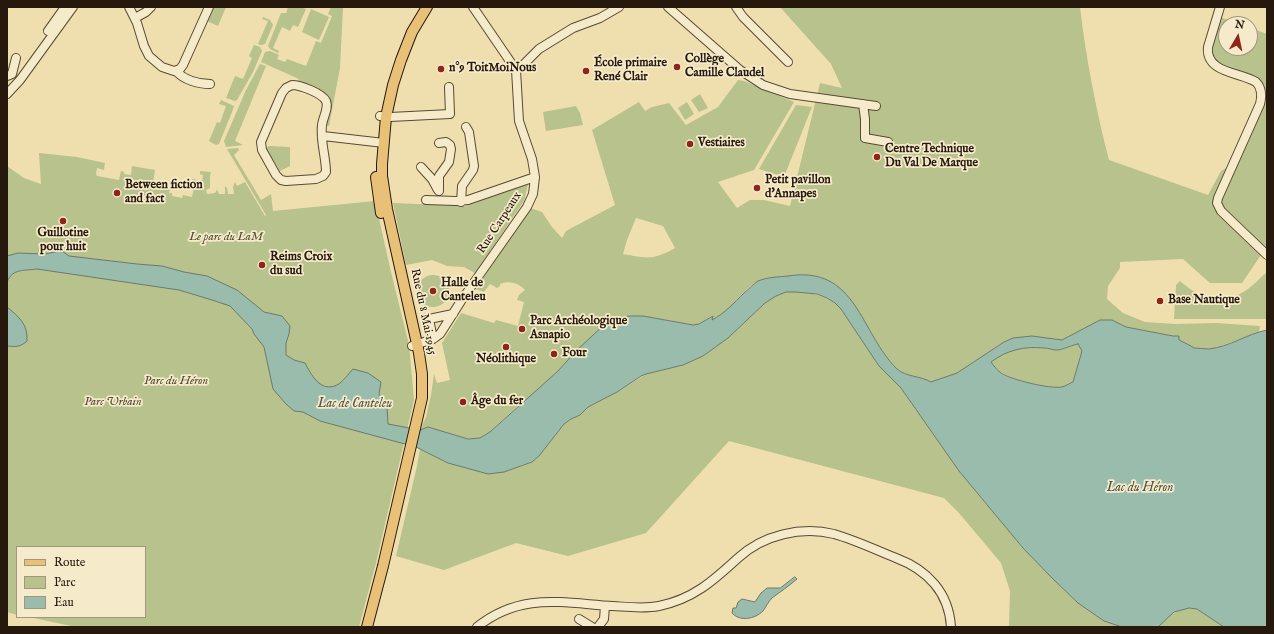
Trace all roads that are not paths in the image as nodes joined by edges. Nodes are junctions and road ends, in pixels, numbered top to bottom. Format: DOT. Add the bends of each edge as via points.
graph roads {
  1 [pos="65,7"];
  2 [pos="73,7"];
  3 [pos="129,7"];
  4 [pos="151,7"];
  5 [pos="209,7"];
  6 [pos="420,7"];
  7 [pos="427,7"];
  8 [pos="619,7"];
  9 [pos="736,7"];
  10 [pos="1220,7"];
  11 [pos="671,8"];
  12 [pos="476,9"];
  13 [pos="135,18"];
  14 [pos="16,58"];
  15 [pos="788,62"];
  16 [pos="515,68"];
  17 [pos="176,71"];
  18 [pos="7,76"];
  19 [pos="210,84"];
  20 [pos="7,87"];
  21 [pos="449,87"];
  22 [pos="7,94"];
  23 [pos="863,104"];
  24 [pos="876,106"];
  25 [pos="383,117"];
  26 [pos="466,127"];
  27 [pos="322,136"];
  28 [pos="380,142"];
  29 [pos="888,142"];
  30 [pos="439,143"];
  31 [pos="421,166"];
  32 [pos="535,177"];
  33 [pos="439,192"];
  34 [pos="426,200"];
  35 [pos="440,200"];
  36 [pos="460,202"];
  37 [pos="1267,255"];
  38 [pos="453,314"];
  39 [pos="433,339"];
  40 [pos="415,345"];
  41 [pos="407,450"];
  42 [pos="605,606"];
  43 [pos="579,619"];
  44 [pos="363,627"];
  45 [pos="367,627"];
  46 [pos="477,627"];
  47 [pos="592,627"];
  48 [pos="598,627"];
  49 [pos="951,627"];
  1 -- 20 [label="street"];
  2 -- 22 [label="street"];
  3 -- 13 [label="street"];
  4 -- 13 [label="street"];
  5 -- 17 [label="street" via="183,65"];
  6 -- 25 [label="main road, Rue du 8 Mai 1945" via="408,29 387,83"];
  7 -- 25 [label="main road, Rue du 8 Mai 1945" via="412,32"];
  8 -- 16 [label="street" via="600,18 573,28 539,49 523,65"];
  9 -- 15 [label="street"];
  10 -- 37 [label="street" via="1207,50 1210,59 1218,68 1256,82 1262,95 1217,203 1221,211"];
  11 -- 23 [label="street" via="740,70 763,85 790,94"];
  12 -- 16 [label="street"];
  13 -- 17 [label="street" via="151,58 167,70"];
  14 -- 18 [label="street" via="12,74"];
  16 -- 32 [label="street, Rue Carpeaux" via="519,120"];
  17 -- 19 [label="street" via="200,84"];
  21 -- 25 [label="street" via="450,114"];
  23 -- 24 [label="street"];
  23 -- 29 [label="street" via="865,138"];
  25 -- 28 [label="main road, Rue du 8 Mai 1945"];
  26 -- 36 [label="street" via="470,132 474,166 461,188"];
  27 -- 27 [label="street" via="326,172 316,179 281,180 261,148 261,142 282,93 292,85 318,94 325,100 327,106"];
  27 -- 28 [label="street"];
  28 -- 40 [label="main road, Rue du 8 Mai 1945" via="387,209"];
  30 -- 33 [label="street" via="450,144 451,149 449,162 439,175"];
  31 -- 33 [label="street"];
  32 -- 36 [label="street"];
  32 -- 38 [label="street, Rue Carpeaux" via="533,194 527,207"];
  33 -- 35 [label="street"];
  34 -- 35 [label="street"];
  35 -- 36 [label="street"];
  38 -- 39 [label="street, Rue Carpeaux" via="440,334"];
  38 -- 39 [label="street" via="429,319"];
  39 -- 40 [label="street"];
  40 -- 41 [label="main road, Rue du 8 Mai 1945" via="421,366 422,393"];
  41 -- 44 [label="main road, Rue du 8 Mai 1945"];
  41 -- 45 [label="main road, Rue du 8 Mai 1945" via="383,566"];
  42 -- 46 [label="street" via="547,602 523,604 503,611"];
  42 -- 48 [label="street" via="604,619"];
  42 -- 49 [label="street" via="647,607 678,600 706,586 757,544 791,533 816,532 844,537 920,570 942,593 948,607"];
  43 -- 47 [label="street"];
}
